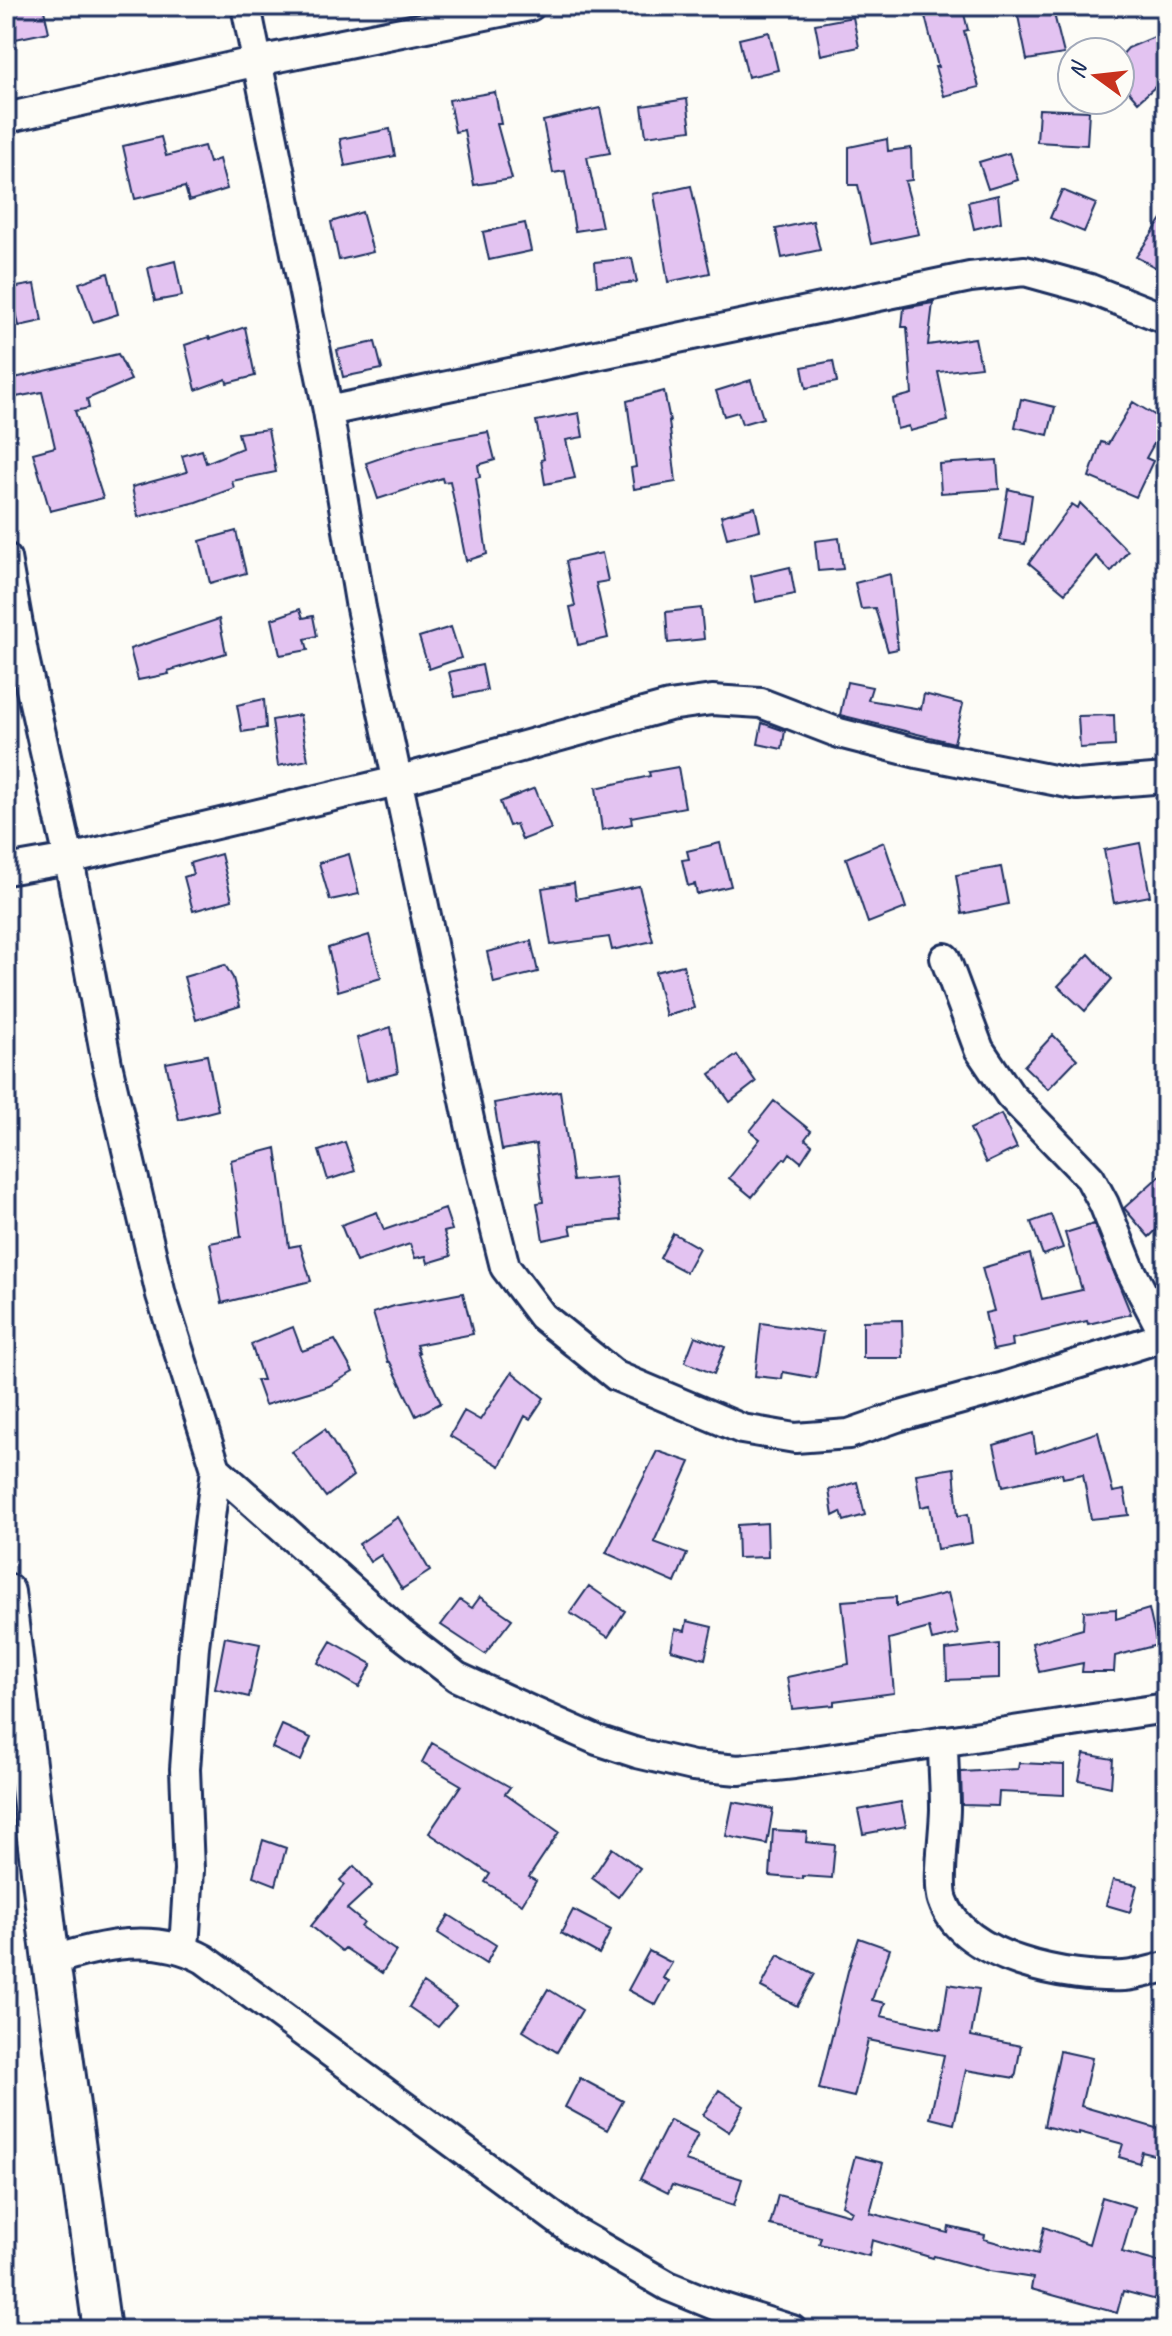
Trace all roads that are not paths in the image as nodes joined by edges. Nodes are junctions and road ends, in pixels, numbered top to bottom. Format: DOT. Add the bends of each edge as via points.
graph roads {
  1 [pos="246,6"];
  2 [pos="530,6"];
  3 [pos="258,61"];
  4 [pos="6,118"];
  5 [pos="1166,319"];
  6 [pos="328,411"];
  7 [pos="6,558"];
  8 [pos="1166,778"];
  9 [pos="397,781"];
  10 [pos="69,859"];
  11 [pos="6,870"];
  12 [pos="945,958"];
  13 [pos="1166,1336"];
  14 [pos="216,1469"];
  15 [pos="6,1592"];
  16 [pos="1166,1708"];
  17 [pos="943,1741"];
  18 [pos="184,1948"];
  19 [pos="51,1961"];
  20 [pos="1166,1967"];
  21 [pos="102,2330"];
  22 [pos="792,2330"];
  1 -- 3 [label="street"];
  2 -- 3 [label="street"];
  3 -- 4 [label="street"];
  3 -- 6 [label="street"];
  5 -- 6 [label="street" via="1025,271 970,277"];
  6 -- 9 [label="street"];
  7 -- 10 [label="street"];
  8 -- 9 [label="street" via="1078,785 839,733 761,703 712,700 669,706"];
  9 -- 10 [label="street"];
  9 -- 13 [label="street" via="505,1267 542,1316 616,1376 742,1429 795,1438 849,1434"];
  10 -- 11 [label="street"];
  10 -- 14 [label="street" via="107,1064 161,1295"];
  12 -- 13 [label="street" via="979,1049 1010,1095 1090,1178"];
  14 -- 17 [label="street" via="457,1677 597,1740 693,1766 739,1770"];
  14 -- 18 [label="street" via="185,1769 189,1870"];
  15 -- 19 [label="main road"];
  16 -- 17 [label="street"];
  17 -- 20 [label="street" via="941,1896 965,1931 1006,1954 1064,1973 1127,1976"];
  18 -- 19 [label="street" via="117,1944"];
  18 -- 22 [label="street" via="573,2231 668,2286"];
  19 -- 21 [label="main road"];
}
